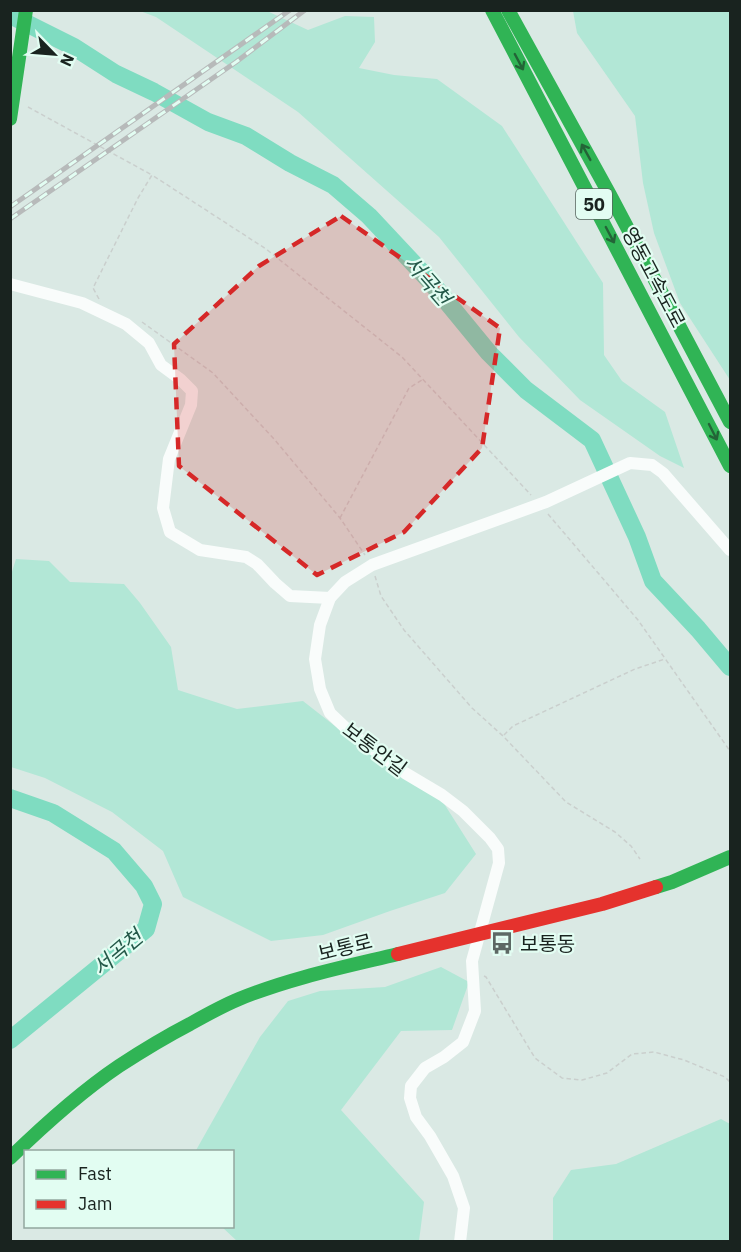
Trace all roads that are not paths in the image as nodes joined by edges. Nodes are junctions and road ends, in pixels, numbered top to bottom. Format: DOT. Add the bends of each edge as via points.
graph roads {
  1 [pos="12,10"];
  2 [pos="26,10"];
  3 [pos="508,10"];
  4 [pos="492,12"];
  5 [pos="10,25"];
  6 [pos="10,119"];
  7 [pos="10,284"];
  8 [pos="730,422"];
  9 [pos="730,466"];
  10 [pos="730,550"];
  11 [pos="330,598"];
  12 [pos="730,857"];
  13 [pos="10,1158"];
  14 [pos="460,1242"];
  1 -- 5 [label="main road"];
  2 -- 6 [label="main road"];
  8 -- 3 [label="main road, 영동고속도로 / 50, one-way"];
  4 -- 9 [label="main road, 영동고속도로 / 50, one-way"];
  7 -- 11 [label="street" via="82,303 126,324 149,343 161,365 192,391 191,405 169,459 163,508 170,532 200,550 246,558 290,596"];
  10 -- 11 [label="street, 보통안길" via="663,473 652,465 630,463 546,502 372,565 345,582"];
  11 -- 14 [label="street, 보통안길" via="320,626 315,659 320,690 330,713 405,773 463,811 498,849 495,882 472,965 475,1011 463,1042 424,1068 411,1086 416,1118 453,1176 464,1208"];
  12 -- 13 [label="main road, 보통로" via="672,882 602,904 309,976 237,1000 119,1065 60,1111"];
}
